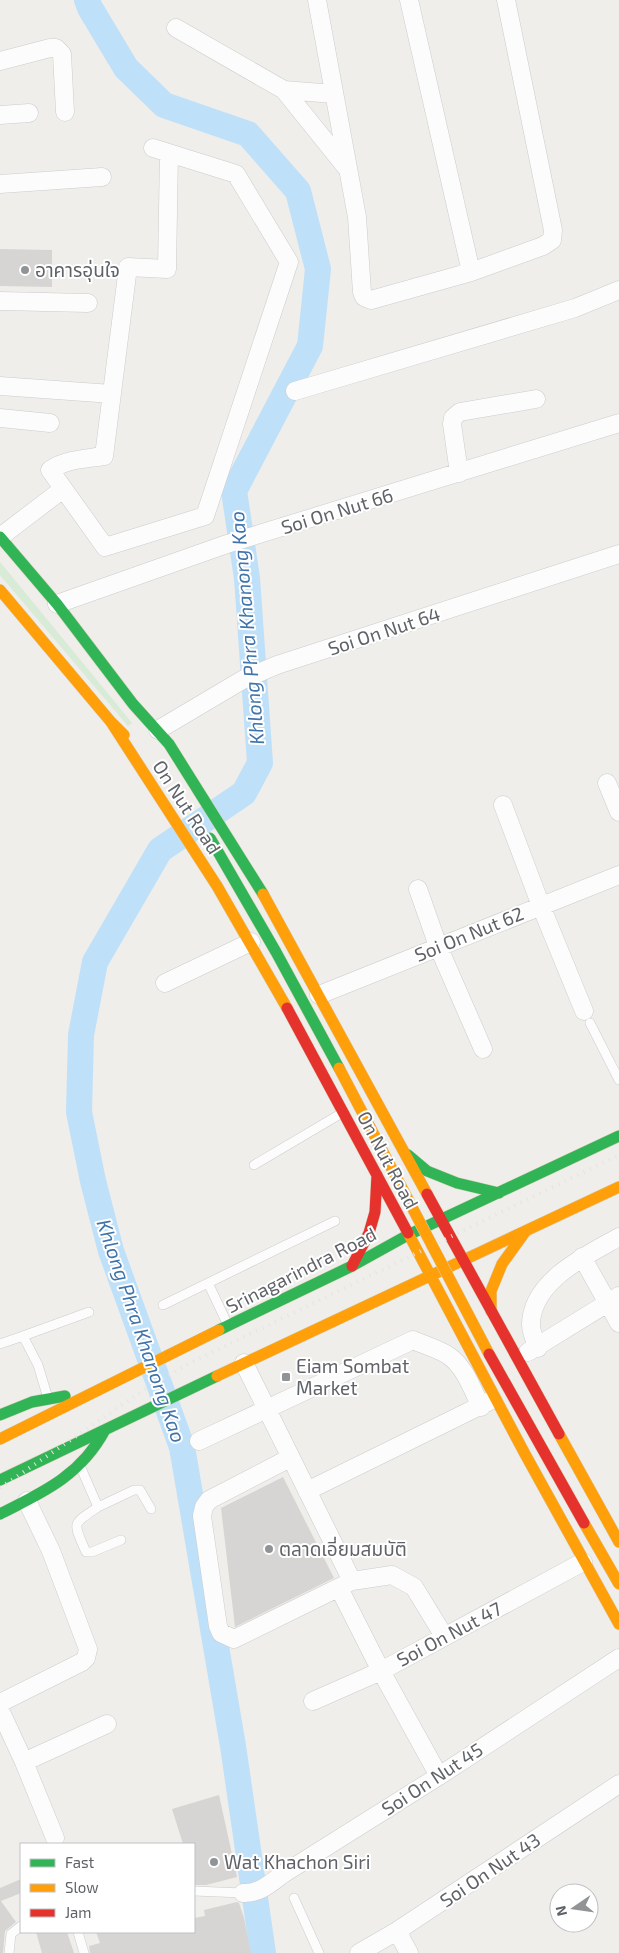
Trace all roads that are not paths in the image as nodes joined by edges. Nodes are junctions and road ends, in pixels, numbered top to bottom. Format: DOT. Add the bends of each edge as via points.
graph roads {
  1 [pos="302,0"];
  2 [pos="317,0"];
  3 [pos="408,0"];
  4 [pos="506,0"];
  5 [pos="176,28"];
  6 [pos="0,61"];
  7 [pos="284,90"];
  8 [pos="334,94"];
  9 [pos="65,112"];
  10 [pos="30,113"];
  11 [pos="0,115"];
  12 [pos="348,170"];
  13 [pos="102,177"];
  14 [pos="0,184"];
  15 [pos="471,272"];
  16 [pos="619,290"];
  17 [pos="0,301"];
  18 [pos="88,304"];
  19 [pos="0,386"];
  20 [pos="296,392"];
  21 [pos="112,394"];
  22 [pos="536,399"];
  23 [pos="0,418"];
  24 [pos="50,423"];
  25 [pos="619,423"];
  26 [pos="459,473"];
  27 [pos="63,489"];
  28 [pos="0,537"];
  29 [pos="619,554"];
  30 [pos="0,590"];
  31 [pos="57,604"];
  32 [pos="15,608"];
  33 [pos="0,619"];
  34 [pos="133,704"];
  35 [pos="111,722"];
  36 [pos="158,730"];
  37 [pos="157,748"];
  38 [pos="152,764"];
  39 [pos="607,783"];
  40 [pos="503,805"];
  41 [pos="619,812"];
  42 [pos="205,830"];
  43 [pos="619,875"];
  44 [pos="418,889"];
  45 [pos="541,906"];
  46 [pos="250,942"];
  47 [pos="438,946"];
  48 [pos="165,984"];
  49 [pos="319,995"];
  50 [pos="587,1017"];
  51 [pos="483,1049"];
  52 [pos="619,1080"];
  53 [pos="380,1106"];
  54 [pos="346,1117"];
  55 [pos="619,1136"];
  56 [pos="407,1155"];
  57 [pos="254,1165"];
  58 [pos="377,1175"];
  59 [pos="619,1187"];
  60 [pos="499,1193"];
  61 [pos="440,1220"];
  62 [pos="335,1221"];
  63 [pos="526,1231"];
  64 [pos="408,1235"];
  65 [pos="619,1237"];
  66 [pos="582,1258"];
  67 [pos="463,1259"];
  68 [pos="352,1266"];
  69 [pos="429,1275"];
  70 [pos="208,1283"];
  71 [pos="407,1299"];
  72 [pos="613,1300"];
  73 [pos="431,1302"];
  74 [pos="369,1304"];
  75 [pos="163,1305"];
  76 [pos="490,1311"];
  77 [pos="89,1312"];
  78 [pos="619,1322"];
  79 [pos="228,1326"];
  80 [pos="456,1327"];
  81 [pos="23,1336"];
  82 [pos="0,1344"];
  83 [pos="538,1348"];
  84 [pos="516,1358"];
  85 [pos="244,1364"];
  86 [pos="484,1380"];
  87 [pos="91,1393"];
  88 [pos="48,1398"];
  89 [pos="488,1403"];
  90 [pos="266,1410"];
  91 [pos="0,1414"];
  92 [pos="106,1428"];
  93 [pos="0,1439"];
  94 [pos="199,1442"];
  95 [pos="290,1458"];
  96 [pos="80,1466"];
  97 [pos="0,1480"];
  98 [pos="306,1491"];
  99 [pos="27,1501"];
  100 [pos="98,1507"];
  101 [pos="151,1508"];
  102 [pos="0,1514"];
  103 [pos="618,1538"];
  104 [pos="121,1540"];
  105 [pos="583,1562"];
  106 [pos="345,1584"];
  107 [pos="619,1584"];
  108 [pos="619,1624"];
  109 [pos="444,1636"];
  110 [pos="619,1658"];
  111 [pos="381,1671"];
  112 [pos="313,1702"];
  113 [pos="0,1703"];
  114 [pos="0,1710"];
  115 [pos="107,1724"];
  116 [pos="24,1762"];
  117 [pos="438,1776"];
  118 [pos="619,1784"];
  119 [pos="55,1838"];
  120 [pos="195,1891"];
  121 [pos="253,1891"];
  122 [pos="294,1898"];
  123 [pos="20,1927"];
  124 [pos="397,1931"];
  125 [pos="78,1933"];
  126 [pos="9,1953"];
  127 [pos="84,1953"];
  128 [pos="319,1953"];
  129 [pos="359,1953"];
  130 [pos="409,1953"];
  1 -- 2 [label="street"];
  2 -- 8 [label="street"];
  3 -- 15 [label="street"];
  4 -- 15 [label="street" via="553,230 552,240"];
  5 -- 7 [label="street"];
  6 -- 9 [label="street" via="56,48 62,54"];
  7 -- 8 [label="street"];
  7 -- 12 [label="street"];
  8 -- 12 [label="street"];
  10 -- 11 [label="street"];
  12 -- 15 [label="street" via="357,217 364,298 371,300"];
  13 -- 14 [label="street"];
  16 -- 20 [label="street" via="575,308"];
  17 -- 18 [label="street"];
  19 -- 21 [label="street"];
  21 -- 27 [label="street" via="104,456 68,461 50,470"];
  21 -- 27 [label="street" via="128,267 167,269 161,150 236,174 289,262 205,516 105,547"];
  22 -- 26 [label="street" via="460,412 453,418"];
  23 -- 24 [label="street"];
  25 -- 26 [label="street, Soi On Nut 66"];
  26 -- 31 [label="street, Soi On Nut 66" via="227,544"];
  27 -- 28 [label="street"];
  28 -- 31 [label="main road, On Nut Road"];
  29 -- 36 [label="street, Soi On Nut 64" via="278,665 244,679"];
  30 -- 32 [label="main road, On Nut Road"];
  31 -- 34 [label="main road, On Nut Road"];
  32 -- 33 [label="street"];
  32 -- 35 [label="main road, On Nut Road"];
  34 -- 36 [label="main road, On Nut Road"];
  34 -- 37 [label="main road, On Nut Road"];
  35 -- 38 [label="main road, On Nut Road"];
  35 -- 46 [label="main road, On Nut Road" via="224,896"];
  36 -- 49 [label="main road, On Nut Road" via="180,759 252,874"];
  39 -- 41 [label="street"];
  40 -- 45 [label="street"];
  42 -- 107 [label="main road, On Nut Road, bridge" via="260,922 461,1302"];
  43 -- 45 [label="street, Soi On Nut 62"];
  44 -- 47 [label="street"];
  45 -- 47 [label="street, Soi On Nut 62"];
  45 -- 50 [label="street"];
  46 -- 48 [label="street"];
  46 -- 54 [label="main road, On Nut Road"];
  47 -- 49 [label="street, Soi On Nut 62"];
  47 -- 51 [label="street"];
  49 -- 53 [label="main road, On Nut Road"];
  50 -- 52 [label="lane"];
  53 -- 54 [label="main road" via="380,1120 373,1128 363,1129"];
  53 -- 56 [label="main road, On Nut Road"];
  54 -- 57 [label="lane"];
  54 -- 58 [label="main road, On Nut Road"];
  55 -- 60 [label="main road, Srinagarindra Road"];
  56 -- 60 [label="main road" via="427,1171 457,1183"];
  56 -- 61 [label="main road, On Nut Road"];
  58 -- 64 [label="main road, On Nut Road"];
  58 -- 68 [label="main road" via="369,1233"];
  59 -- 63 [label="main road"];
  60 -- 61 [label="main road, Srinagarindra Road"];
  61 -- 64 [label="main road, Srinagarindra Road"];
  61 -- 67 [label="main road, On Nut Road"];
  62 -- 70 [label="lane"];
  63 -- 67 [label="main road"];
  63 -- 76 [label="main road" via="502,1264 491,1291"];
  64 -- 68 [label="main road, Srinagarindra Road"];
  64 -- 69 [label="main road, On Nut Road"];
  65 -- 66 [label="street"];
  66 -- 72 [label="street"];
  66 -- 83 [label="street" via="553,1278 540,1298 531,1326"];
  67 -- 69 [label="main road"];
  67 -- 76 [label="main road, On Nut Road"];
  68 -- 79 [label="main road, Srinagarindra Road"];
  69 -- 74 [label="main road"];
  69 -- 80 [label="main road, On Nut Road"];
  70 -- 75 [label="lane"];
  70 -- 79 [label="lane"];
  71 -- 74 [label="main road"];
  72 -- 78 [label="street"];
  72 -- 83 [label="street"];
  73 -- 80 [label="main road"];
  74 -- 85 [label="main road"];
  76 -- 84 [label="main road, On Nut Road"];
  77 -- 81 [label="lane"];
  79 -- 87 [label="main road, Srinagarindra Road"];
  80 -- 86 [label="main road, On Nut Road"];
  81 -- 82 [label="lane"];
  81 -- 88 [label="lane" via="38,1365"];
  83 -- 84 [label="street"];
  84 -- 86 [label="main road" via="508,1354 498,1355 490,1364"];
  84 -- 103 [label="main road, On Nut Road"];
  85 -- 90 [label="street"];
  85 -- 92 [label="main road"];
  86 -- 89 [label="main road, On Nut Road"];
  87 -- 88 [label="main road"];
  87 -- 93 [label="main road, Srinagarindra Road"];
  88 -- 91 [label="main road"];
  89 -- 90 [label="street" via="448,1355 412,1340"];
  89 -- 98 [label="street"];
  89 -- 105 [label="main road, On Nut Road"];
  90 -- 94 [label="street"];
  90 -- 95 [label="street"];
  92 -- 96 [label="main road" via="94,1450"];
  92 -- 97 [label="main road"];
  95 -- 98 [label="street"];
  95 -- 106 [label="street" via="225,1490 204,1507 202,1516 221,1634 234,1639"];
  96 -- 99 [label="main road"];
  96 -- 100 [label="lane"];
  98 -- 106 [label="street"];
  99 -- 102 [label="main road"];
  99 -- 113 [label="street" via="51,1551 88,1650 82,1662"];
  100 -- 101 [label="lane" via="140,1490"];
  100 -- 104 [label="lane" via="78,1520 76,1525 86,1552"];
  105 -- 108 [label="main road, On Nut Road"];
  105 -- 109 [label="street, Soi On Nut 47"];
  106 -- 109 [label="street" via="392,1576 414,1587"];
  106 -- 111 [label="street"];
  109 -- 111 [label="street, Soi On Nut 47"];
  110 -- 117 [label="street, Soi On Nut 45"];
  111 -- 112 [label="street, Soi On Nut 47"];
  111 -- 117 [label="street"];
  114 -- 116 [label="street"];
  115 -- 116 [label="street"];
  116 -- 119 [label="street"];
  117 -- 121 [label="street, Soi On Nut 45"];
  118 -- 124 [label="street, Soi On Nut 43"];
  120 -- 121 [label="lane"];
  122 -- 128 [label="lane"];
  123 -- 126 [label="lane" via="11,1934"];
  124 -- 129 [label="street, Soi On Nut 43"];
  124 -- 130 [label="street"];
  125 -- 127 [label="lane"];
}
